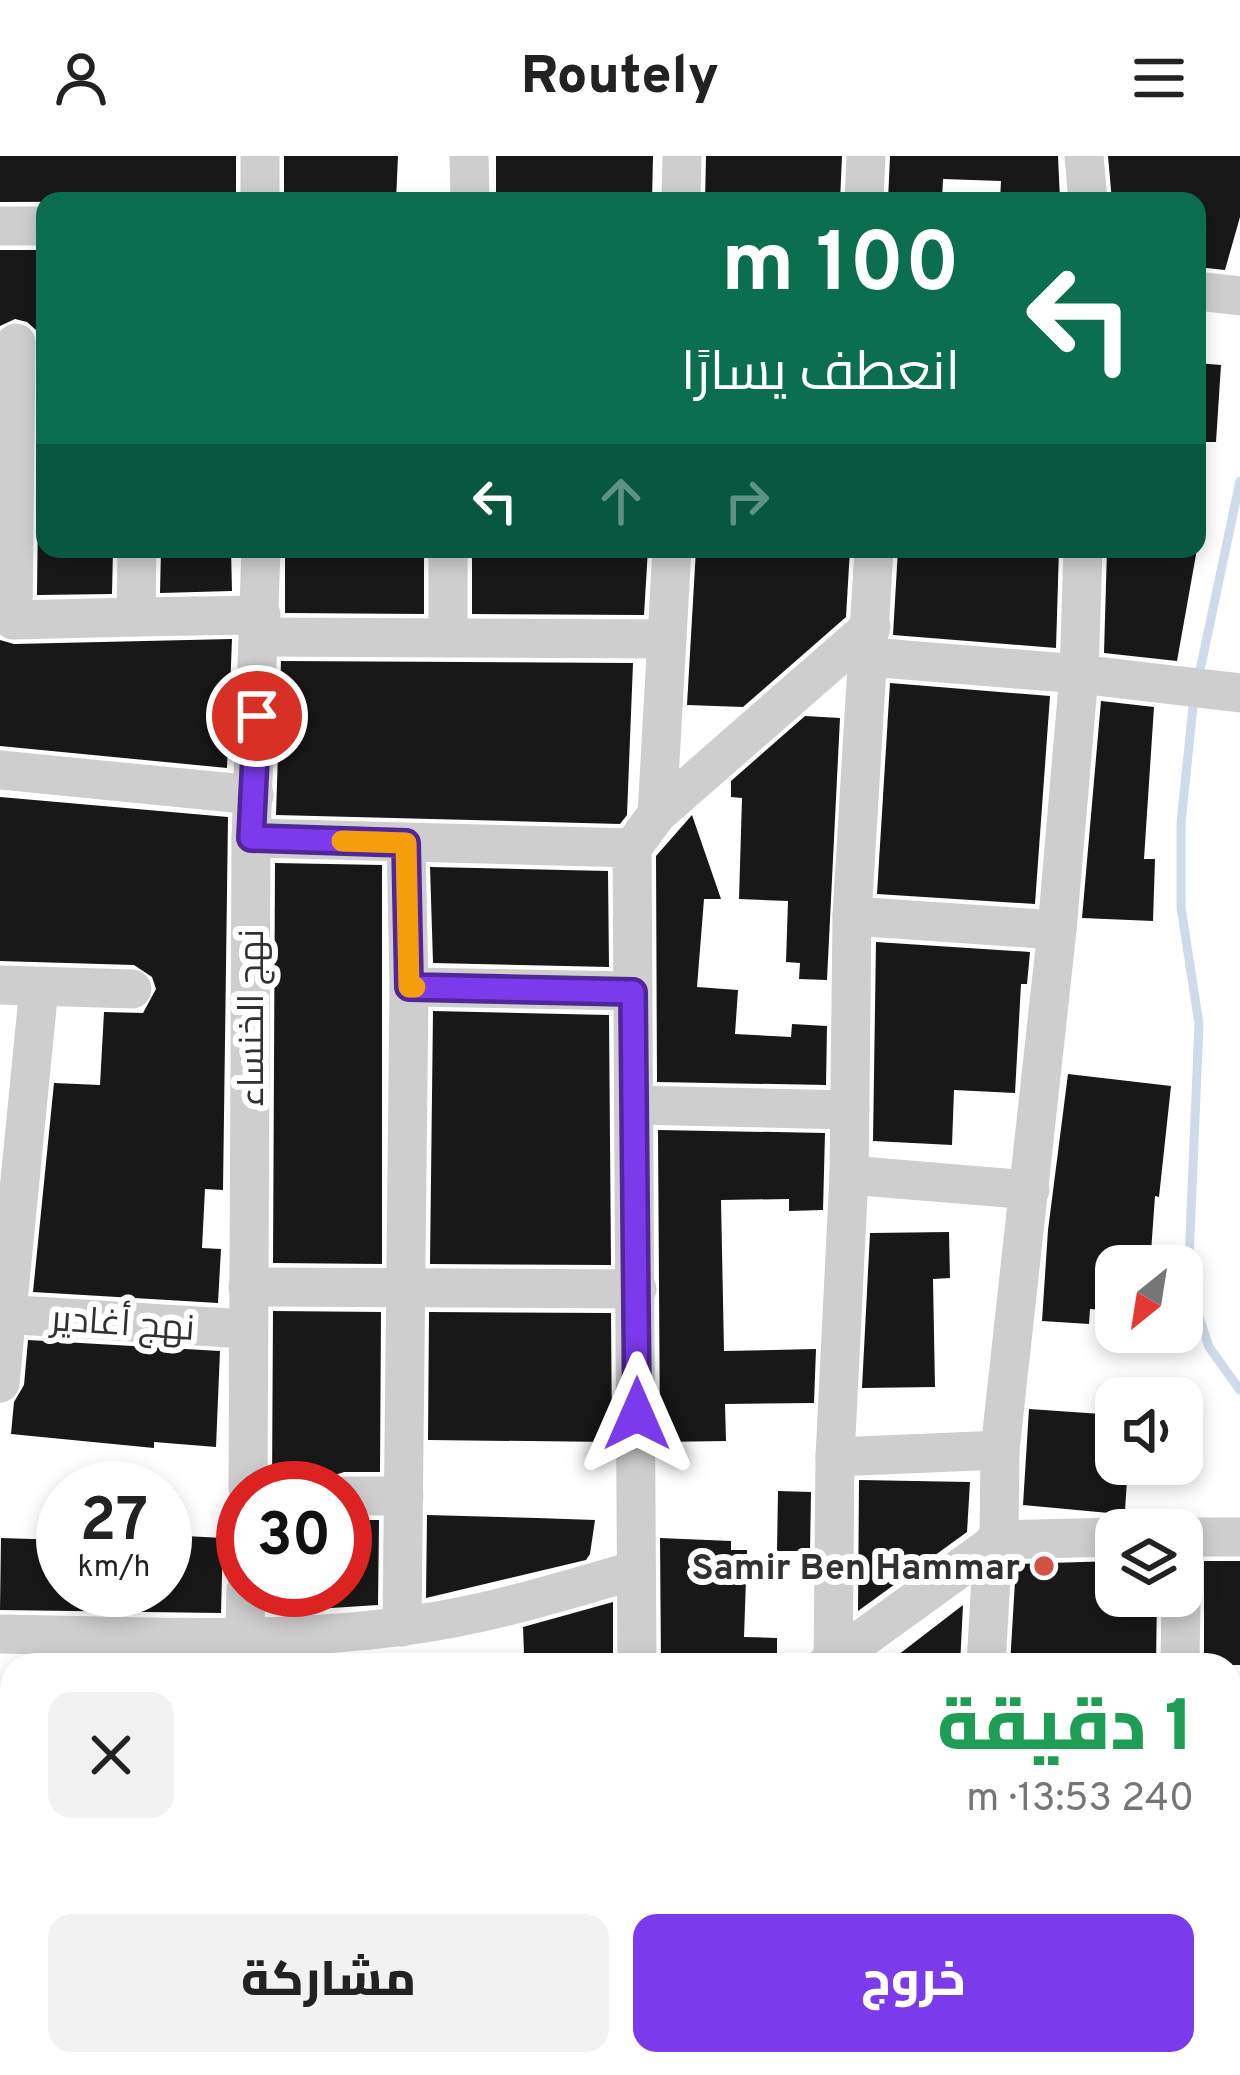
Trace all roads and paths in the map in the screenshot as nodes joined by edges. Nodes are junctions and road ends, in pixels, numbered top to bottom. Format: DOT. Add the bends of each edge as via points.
graph roads {
  1 [pos="260,156"];
  2 [pos="469,156"];
  3 [pos="682,156"];
  4 [pos="866,156"];
  5 [pos="1084,156"];
  6 [pos="260,192"];
  7 [pos="470,192"];
  8 [pos="681,192"];
  9 [pos="864,192"];
  10 [pos="1087,192"];
  11 [pos="0,226"];
  12 [pos="36,226"];
  13 [pos="20,343"];
  14 [pos="137,558"];
  15 [pos="261,558"];
  16 [pos="448,558"];
  17 [pos="672,558"];
  18 [pos="874,558"];
  19 [pos="1083,558"];
  20 [pos="136,617"];
  21 [pos="261,626"];
  22 [pos="448,638"];
  23 [pos="668,639"];
  24 [pos="870,642"];
  25 [pos="1079,674"];
  26 [pos="1240,693"];
  27 [pos="0,770"];
  28 [pos="254,795"];
  29 [pos="657,814"];
  30 [pos="251,838"];
  31 [pos="406,843"];
  32 [pos="632,848"];
  33 [pos="852,916"];
  34 [pos="1058,930"];
  35 [pos="19,986"];
  36 [pos="409,987"];
  37 [pos="132,988"];
  38 [pos="633,992"];
  39 [pos="636,1105"];
  40 [pos="850,1110"];
  41 [pos="849,1175"];
  42 [pos="1030,1190"];
  43 [pos="248,1287"];
  44 [pos="405,1288"];
  45 [pos="637,1289"];
  46 [pos="3,1314"];
  47 [pos="246,1329"];
  48 [pos="0,1383"];
  49 [pos="1000,1450"];
  50 [pos="835,1457"];
  51 [pos="248,1461"];
  52 [pos="372,1496"];
  53 [pos="404,1496"];
  54 [pos="1203,1537"];
  55 [pos="1240,1537"];
  56 [pos="1095,1538"];
  57 [pos="996,1542"];
  58 [pos="636,1570"];
  59 [pos="246,1617"];
  60 [pos="1181,1617"];
  61 [pos="402,1627"];
  62 [pos="0,1634"];
  63 [pos="245,1651"];
  64 [pos="637,1653"];
  65 [pos="831,1653"];
  66 [pos="846,1653"];
  67 [pos="987,1653"];
  68 [pos="1180,1653"];
  1 -- 6 [label="street"];
  2 -- 7 [label="street"];
  3 -- 8 [label="street"];
  4 -- 9 [label="street"];
  5 -- 10 [label="street"];
  11 -- 12 [label="street"];
  13 -- 20 [label="street" via="13,620"];
  14 -- 20 [label="street"];
  15 -- 21 [label="street, نهج الخنساء"];
  16 -- 22 [label="street"];
  17 -- 23 [label="street"];
  18 -- 24 [label="street"];
  19 -- 25 [label="street"];
  20 -- 21 [label="street"];
  21 -- 22 [label="street"];
  21 -- 28 [label="street, نهج الخنساء"];
  22 -- 23 [label="street"];
  23 -- 29 [label="street"];
  24 -- 25 [label="street"];
  24 -- 29 [label="street"];
  24 -- 33 [label="street"];
  25 -- 26 [label="street"];
  25 -- 34 [label="street"];
  27 -- 28 [label="street"];
  28 -- 30 [label="street, نهج الخنساء"];
  29 -- 32 [label="street"];
  30 -- 31 [label="street"];
  30 -- 43 [label="street, نهج الخنساء"];
  31 -- 32 [label="street"];
  31 -- 36 [label="street"];
  32 -- 38 [label="street"];
  33 -- 34 [label="street"];
  33 -- 40 [label="street"];
  34 -- 42 [label="street"];
  35 -- 37 [label="street"];
  35 -- 46 [label="street"];
  36 -- 38 [label="street"];
  36 -- 44 [label="street"];
  38 -- 39 [label="street"];
  39 -- 40 [label="street"];
  39 -- 45 [label="street"];
  40 -- 41 [label="street"];
  41 -- 42 [label="street"];
  41 -- 50 [label="street"];
  42 -- 49 [label="street"];
  43 -- 44 [label="street"];
  43 -- 47 [label="street, نهج الخنساء"];
  44 -- 45 [label="street"];
  44 -- 53 [label="street"];
  45 -- 58 [label="street"];
  46 -- 47 [label="street, نهج أغادير"];
  46 -- 48 [label="street"];
  47 -- 51 [label="street, نهج الخنساء"];
  49 -- 50 [label="street"];
  49 -- 57 [label="street"];
  50 -- 65 [label="street"];
  52 -- 53 [label="street"];
  53 -- 61 [label="street"];
  54 -- 55 [label="street"];
  56 -- 57 [label="street"];
  57 -- 66 [label="street"];
  57 -- 67 [label="street"];
  58 -- 61 [label="street"];
  58 -- 64 [label="street"];
  59 -- 63 [label="street"];
  60 -- 68 [label="street"];
  61 -- 63 [label="street"];
  62 -- 63 [label="street"];
}
